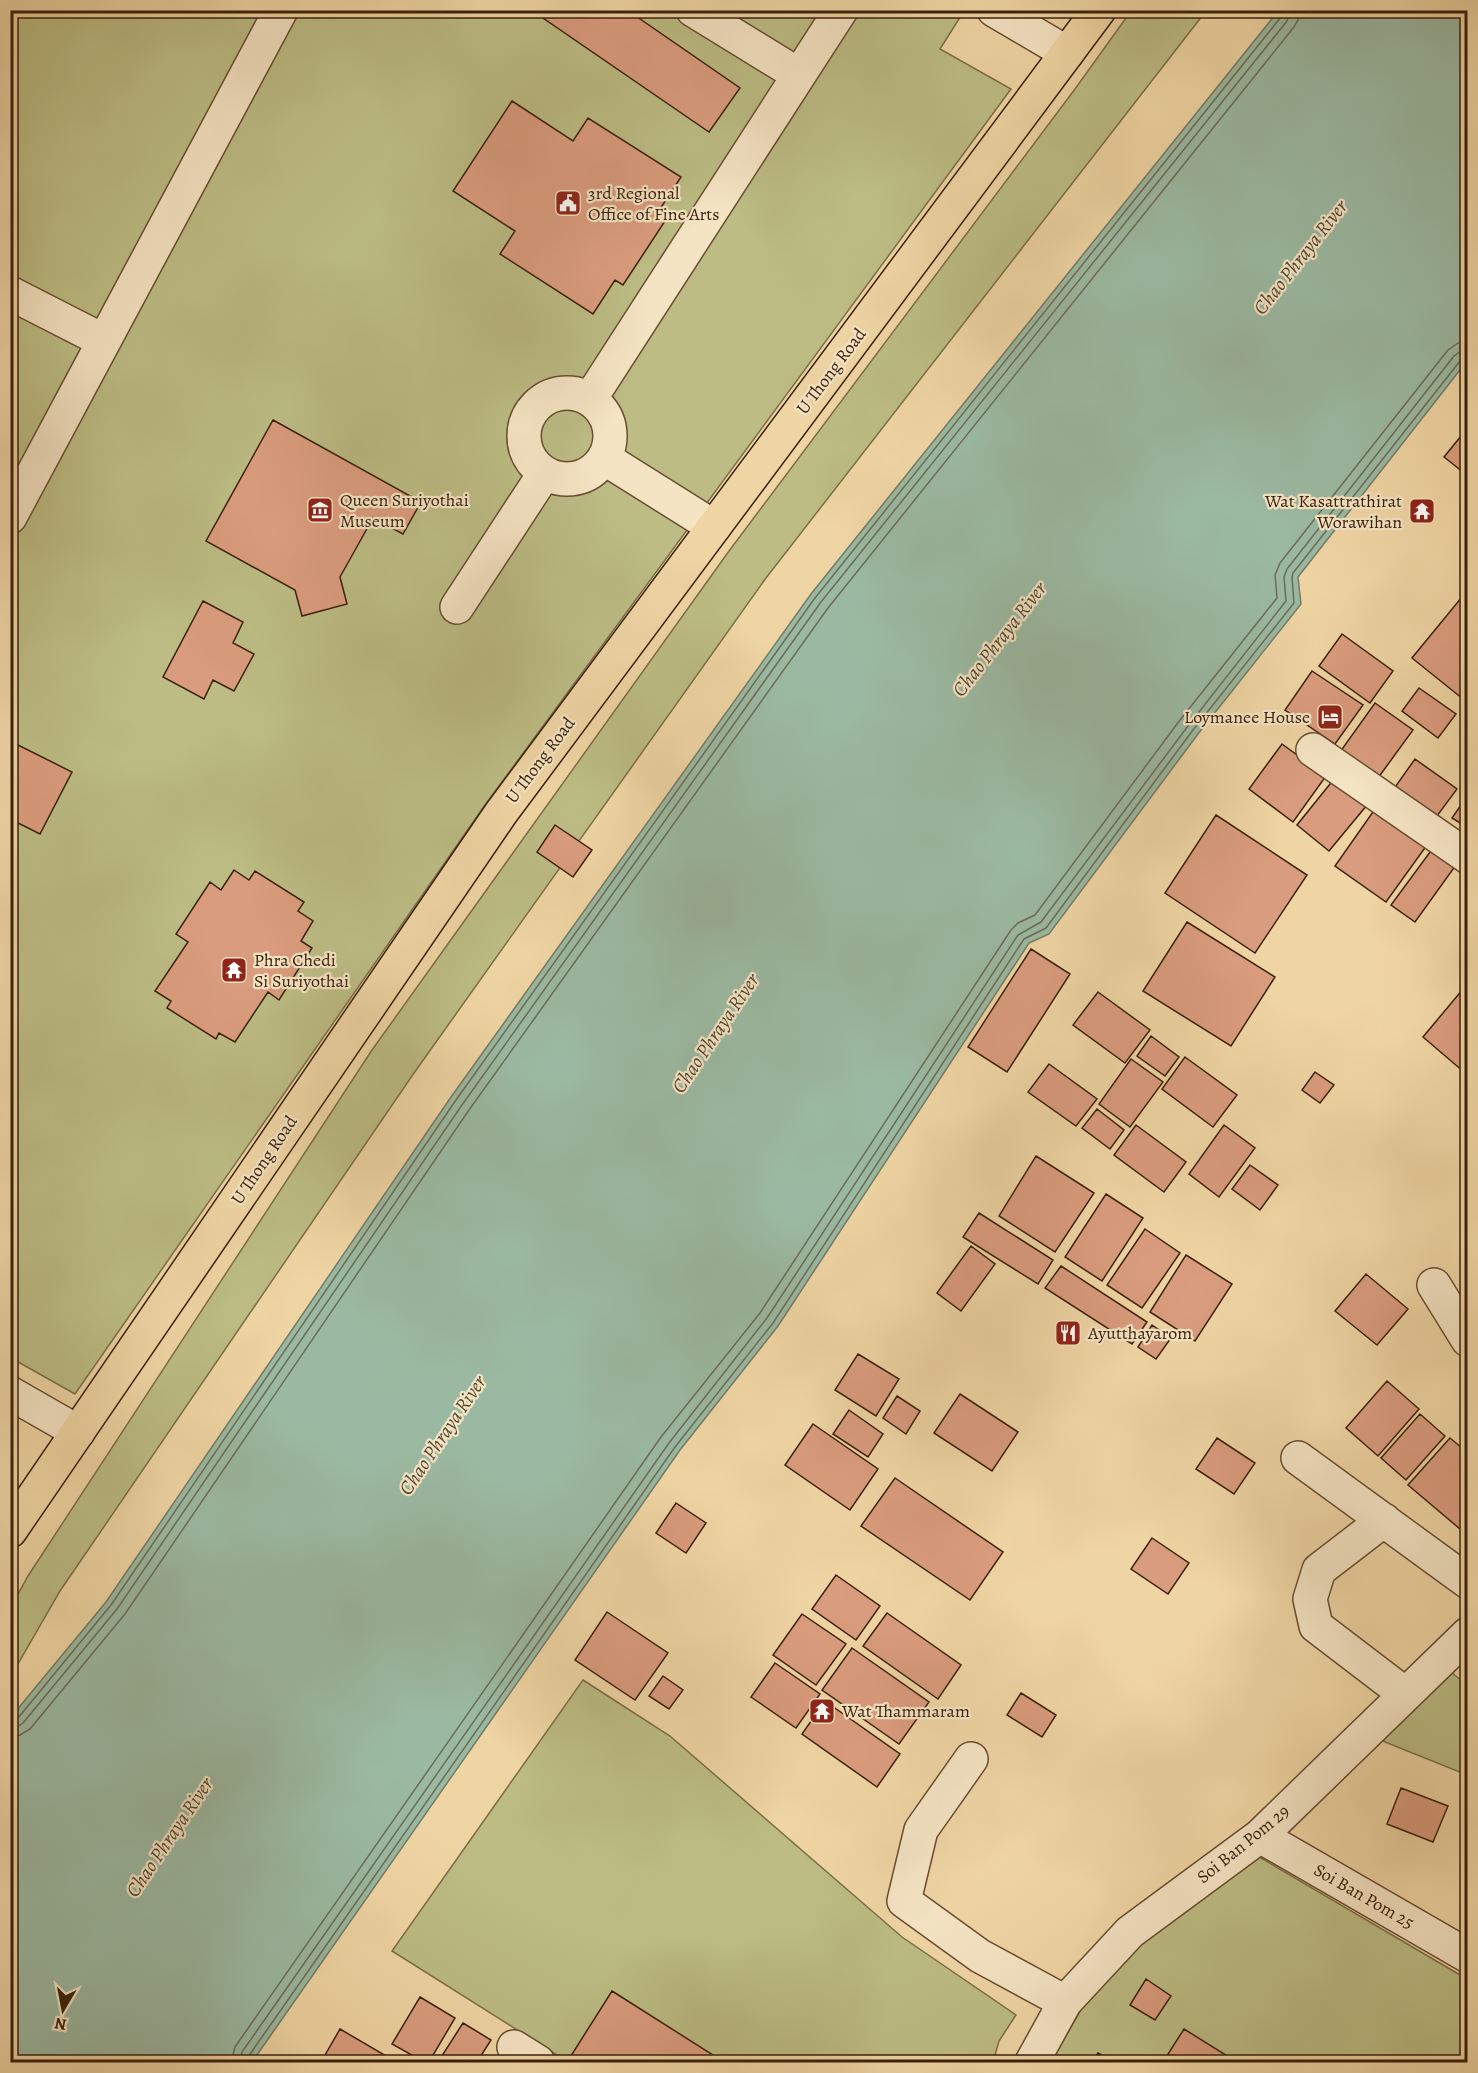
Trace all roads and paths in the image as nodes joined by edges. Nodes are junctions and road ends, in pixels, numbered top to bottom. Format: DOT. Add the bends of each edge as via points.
graph roads {
  1 [pos="282,10"];
  2 [pos="693,10"];
  3 [pos="841,10"];
  4 [pos="994,10"];
  5 [pos="1099,10"];
  6 [pos="1067,54"];
  7 [pos="799,75"];
  8 [pos="10,293"];
  9 [pos="104,341"];
  10 [pos="590,399"];
  11 [pos="604,458"];
  12 [pos="544,474"];
  13 [pos="10,517"];
  14 [pos="714,528"];
  15 [pos="457,607"];
  16 [pos="1313,750"];
  17 [pos="1467,857"];
  18 [pos="1434,1285"];
  19 [pos="1467,1341"];
  20 [pos="10,1393"];
  21 [pos="78,1432"];
  22 [pos="1298,1458"];
  23 [pos="1384,1520"];
  24 [pos="10,1531"];
  25 [pos="1467,1582"];
  26 [pos="1467,1634"];
  27 [pos="1405,1694"];
  28 [pos="971,1759"];
  29 [pos="1260,1836"];
  30 [pos="1467,1956"];
  31 [pos="1065,2002"];
  32 [pos="1032,2062"];
  1 -- 9 [label="street"];
  2 -- 7 [label="street"];
  3 -- 7 [label="street"];
  4 -- 6 [label="street"];
  5 -- 6 [label="main road, U Thong Road"];
  6 -- 14 [label="main road, U Thong Road"];
  7 -- 10 [label="street"];
  8 -- 9 [label="street"];
  9 -- 13 [label="street"];
  10 -- 11 [label="street" via="609,422 611,437"];
  10 -- 12 [label="street" via="560,393 534,407 523,435 525,451"];
  11 -- 12 [label="street" via="588,475 574,479"];
  11 -- 14 [label="street"];
  12 -- 15 [label="street"];
  14 -- 21 [label="main road, U Thong Road" via="501,813"];
  16 -- 17 [label="street"];
  18 -- 19 [label="street"];
  20 -- 21 [label="street"];
  21 -- 24 [label="main road, U Thong Road"];
  22 -- 23 [label="street"];
  23 -- 25 [label="street"];
  23 -- 27 [label="street" via="1319,1570 1310,1599 1316,1626"];
  26 -- 27 [label="street, Soi Ban Pom 29"];
  27 -- 29 [label="street, Soi Ban Pom 29"];
  28 -- 31 [label="street" via="921,1830 904,1901 980,1956"];
  29 -- 30 [label="street, Soi Ban Pom 25"];
  29 -- 31 [label="street, Soi Ban Pom 29" via="1130,1932"];
  31 -- 32 [label="street, Soi Ban Pom 29"];
}
